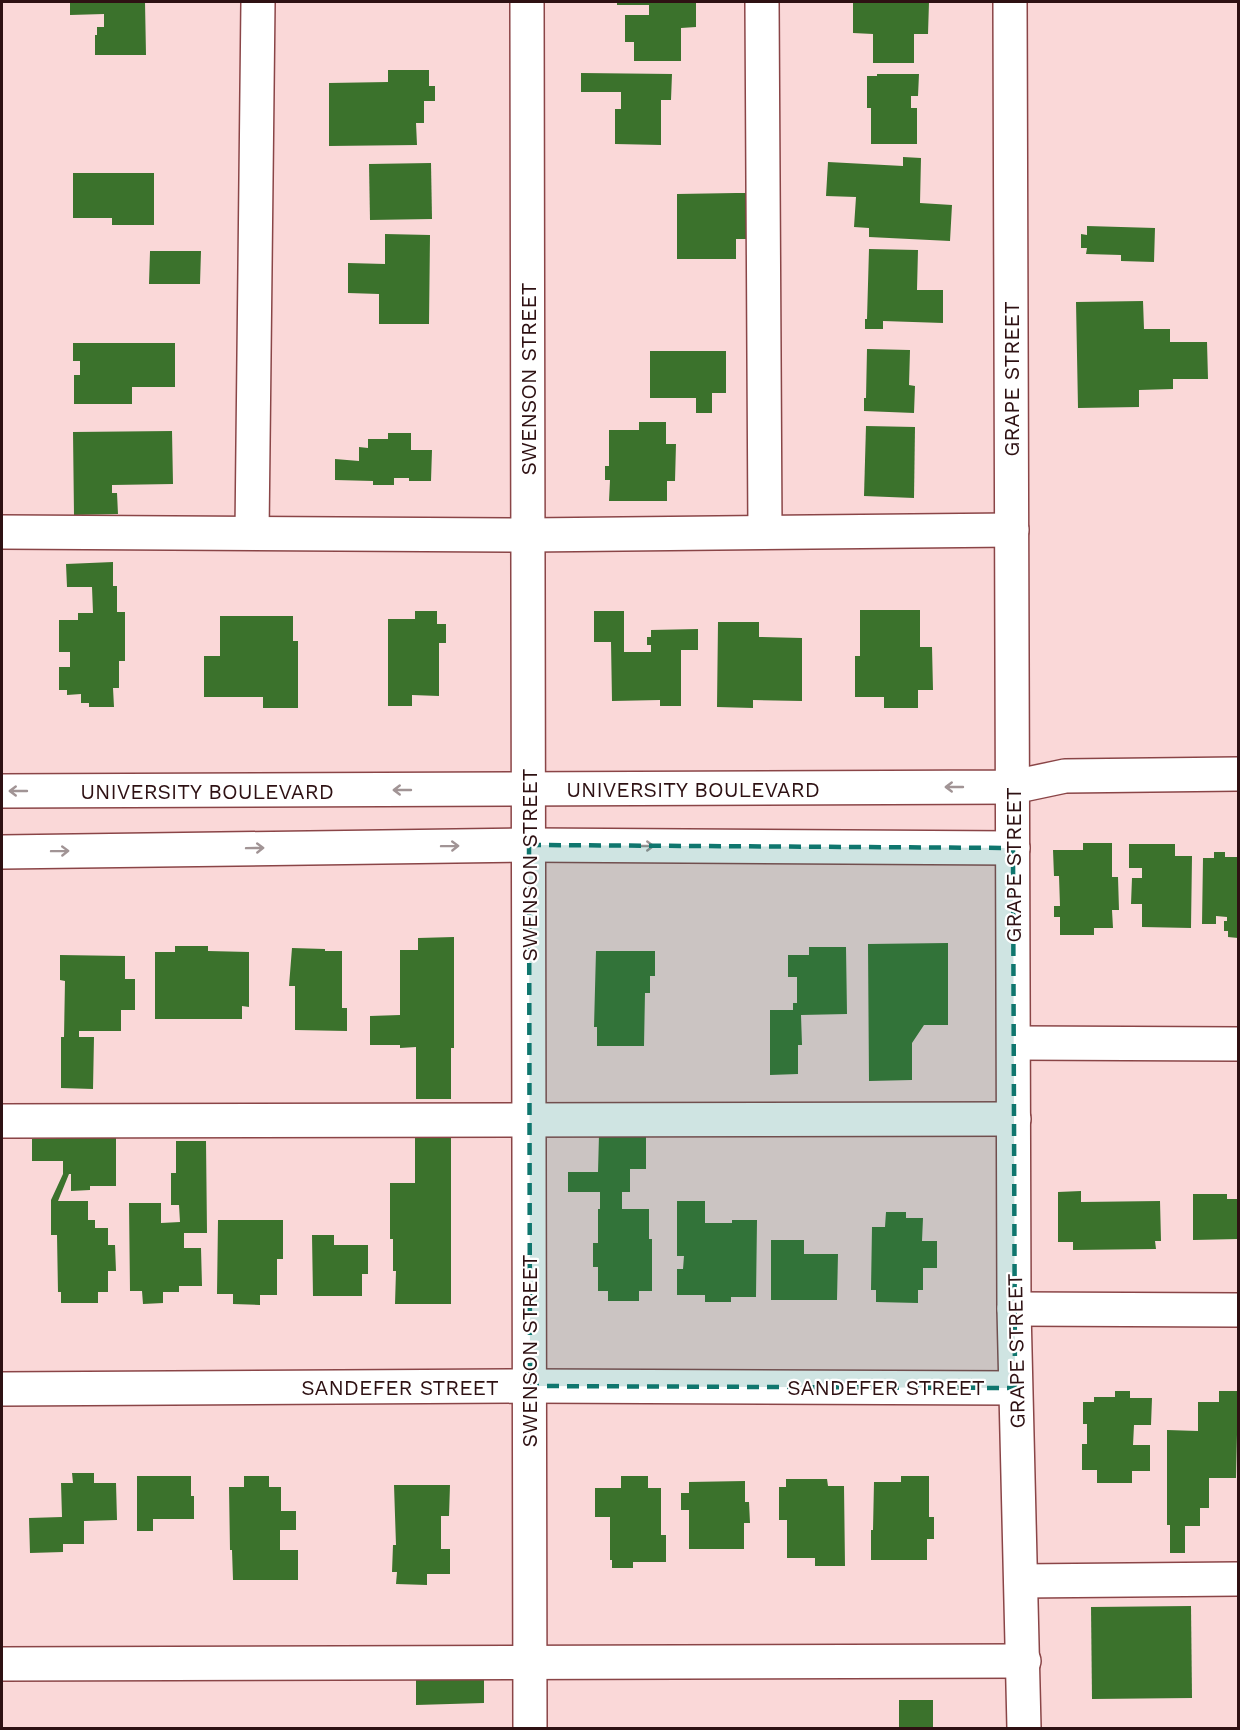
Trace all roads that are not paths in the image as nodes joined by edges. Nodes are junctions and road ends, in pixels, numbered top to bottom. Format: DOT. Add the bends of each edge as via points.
graph roads {
  1 [pos="258,2"];
  2 [pos="527,2"];
  3 [pos="762,2"];
  4 [pos="1010,2"];
  5 [pos="1012,530"];
  6 [pos="2,532"];
  7 [pos="765,532"];
  8 [pos="252,533"];
  9 [pos="529,535"];
  10 [pos="1239,774"];
  11 [pos="1012,787"];
  12 [pos="530,790"];
  13 [pos="2,791"];
  14 [pos="529,845"];
  15 [pos="1013,848"];
  16 [pos="2,852"];
  17 [pos="1014,1043"];
  18 [pos="1239,1044"];
  19 [pos="1014,1119"];
  20 [pos="2,1121"];
  21 [pos="529,1121"];
  22 [pos="1014,1309"];
  23 [pos="1239,1310"];
  24 [pos="530,1386"];
  25 [pos="1015,1388"];
  26 [pos="2,1389"];
  27 [pos="1239,1579"];
  28 [pos="1021,1581"];
  29 [pos="530,1661"];
  30 [pos="1024,1661"];
  31 [pos="2,1664"];
  32 [pos="530,1728"];
  33 [pos="1024,1728"];
  1 -- 8 [label="street"];
  2 -- 9 [label="street, SWENSON STREET"];
  3 -- 7 [label="street"];
  4 -- 5 [label="street, GRAPE STREET"];
  5 -- 7 [label="street"];
  5 -- 11 [label="street, GRAPE STREET"];
  6 -- 8 [label="street"];
  7 -- 9 [label="street"];
  8 -- 9 [label="street"];
  9 -- 12 [label="street, SWENSON STREET"];
  10 -- 11 [label="street, UNIVERSITY BOULEVARD" via="1065,776"];
  11 -- 12 [label="street, UNIVERSITY BOULEVARD, one-way"];
  11 -- 15 [label="street, GRAPE STREET"];
  12 -- 13 [label="street, UNIVERSITY BOULEVARD, one-way"];
  12 -- 14 [label="street, SWENSON STREET"];
  14 -- 15 [label="street, one-way"];
  16 -- 14 [label="street, one-way"];
  14 -- 21 [label="street, SWENSON STREET"];
  15 -- 17 [label="street, GRAPE STREET"];
  17 -- 18 [label="street"];
  17 -- 19 [label="street, GRAPE STREET"];
  19 -- 21 [label="street"];
  19 -- 22 [label="street, GRAPE STREET"];
  20 -- 21 [label="street"];
  21 -- 24 [label="street, SWENSON STREET"];
  22 -- 23 [label="street"];
  22 -- 25 [label="street, GRAPE STREET"];
  24 -- 25 [label="street, SANDEFER STREET"];
  24 -- 26 [label="street, SANDEFER STREET"];
  24 -- 29 [label="street, SWENSON STREET"];
  25 -- 28 [label="street, GRAPE STREET"];
  27 -- 28 [label="street"];
  28 -- 30 [label="street, GRAPE STREET"];
  29 -- 30 [label="street"];
  29 -- 31 [label="street"];
  29 -- 32 [label="street, SWENSON STREET"];
  30 -- 33 [label="street, GRAPE STREET"];
}
